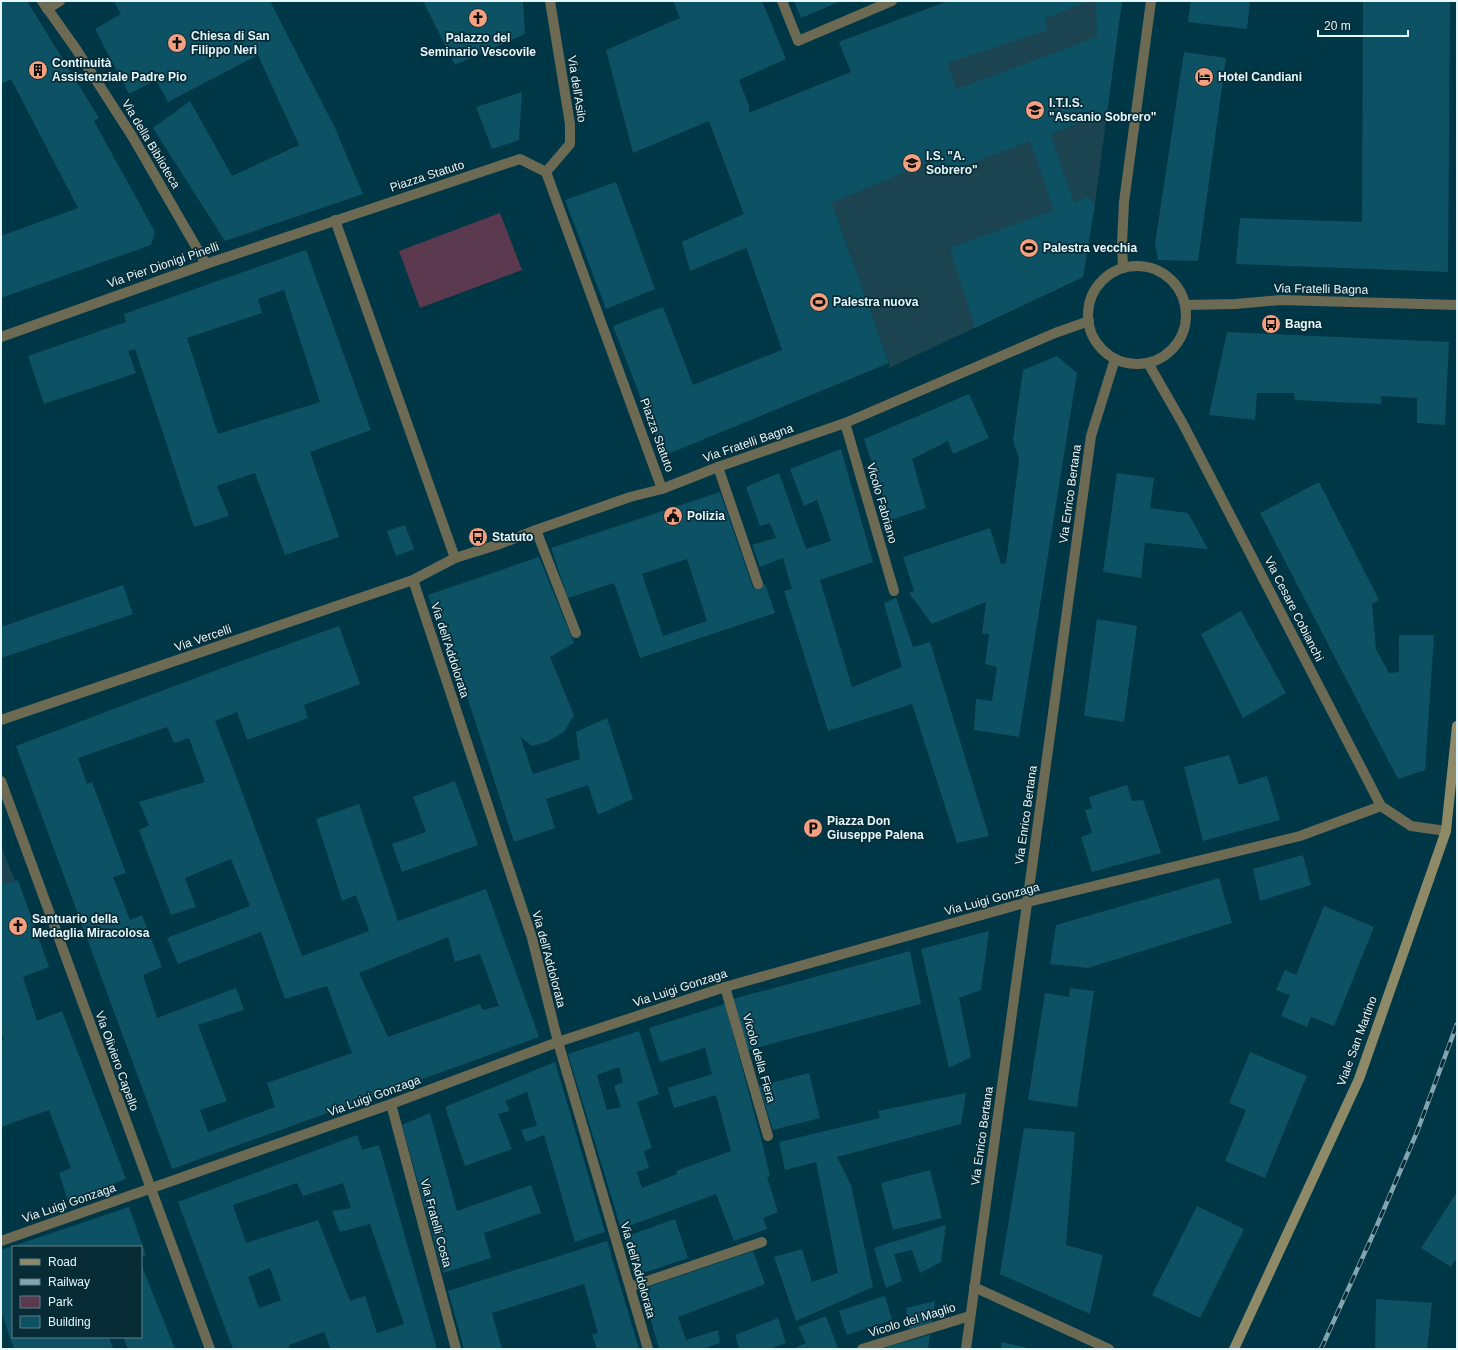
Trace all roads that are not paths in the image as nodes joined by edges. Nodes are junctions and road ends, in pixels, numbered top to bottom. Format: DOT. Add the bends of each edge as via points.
graph roads {
  1 [pos="60,1"];
  2 [pos="550,1"];
  3 [pos="782,1"];
  4 [pos="892,1"];
  5 [pos="1151,1"];
  6 [pos="45,5"];
  7 [pos="546,172"];
  8 [pos="335,220"];
  9 [pos="206,264"];
  10 [pos="1124,268"];
  11 [pos="1185,305"];
  12 [pos="1457,305"];
  13 [pos="1089,321"];
  14 [pos="1,337"];
  15 [pos="1116,359"];
  16 [pos="1148,363"];
  17 [pos="845,423"];
  18 [pos="718,467"];
  19 [pos="662,489"];
  20 [pos="536,530"];
  21 [pos="455,558"];
  22 [pos="413,580"];
  23 [pos="758,584"];
  24 [pos="894,591"];
  25 [pos="576,633"];
  26 [pos="1,720"];
  27 [pos="1457,726"];
  28 [pos="1,781"];
  29 [pos="1381,806"];
  30 [pos="1446,831"];
  31 [pos="1028,902"];
  32 [pos="725,987"];
  33 [pos="558,1042"];
  34 [pos="391,1104"];
  35 [pos="768,1136"];
  36 [pos="150,1189"];
  37 [pos="1,1241"];
  38 [pos="762,1242"];
  39 [pos="630,1287"];
  40 [pos="974,1287"];
  41 [pos="970,1316"];
  42 [pos="210,1349"];
  43 [pos="456,1349"];
  44 [pos="648,1349"];
  45 [pos="862,1349"];
  46 [pos="966,1349"];
  47 [pos="1109,1349"];
  48 [pos="1234,1349"];
  1 -- 6 [label="street"];
  2 -- 7 [label="street, Via dell'Asilo" via="570,124 570,144"];
  3 -- 4 [label="street" via="798,41"];
  5 -- 10 [label="street" via="1124,202"];
  6 -- 9 [label="street, Via della Biblioteca" via="132,136"];
  7 -- 8 [label="street, Piazza Statuto" via="520,159"];
  7 -- 19 [label="street, Piazza Statuto"];
  8 -- 9 [label="street, Via Pier Dionigi Pinelli"];
  8 -- 21 [label="street"];
  9 -- 14 [label="street, Via Pier Dionigi Pinelli"];
  10 -- 11 [label="street" via="1139,266 1155,270 1169,278 1179,290"];
  10 -- 13 [label="street" via="1111,274 1093,294 1089,307"];
  11 -- 12 [label="street, Via Fratelli Bagna" via="1281,300"];
  11 -- 16 [label="street" via="1186,320 1182,335 1174,348 1162,358"];
  13 -- 15 [label="street" via="1093,337 1103,350"];
  13 -- 17 [label="street, Via Fratelli Bagna"];
  15 -- 16 [label="street" via="1131,364"];
  15 -- 31 [label="street, Via Enrico Bertana" via="1091,436"];
  16 -- 29 [label="street, Via Cesare Cobianchi" via="1183,424"];
  17 -- 18 [label="street, Via Fratelli Bagna"];
  17 -- 24 [label="street, Vicolo Fabriano"];
  18 -- 19 [label="street, Via Fratelli Bagna"];
  18 -- 23 [label="street"];
  19 -- 20 [label="street, Via Fratelli Bagna" via="630,497"];
  20 -- 21 [label="street, Via Fratelli Bagna" via="497,546"];
  20 -- 25 [label="street"];
  21 -- 22 [label="street, Via Fratelli Bagna"];
  22 -- 26 [label="street, Via Vercelli"];
  22 -- 33 [label="street, Via dell'Addolorata" via="532,938"];
  27 -- 30 [label="main road, Viale San Martino"];
  28 -- 36 [label="street, Via Oliviero Capello"];
  29 -- 30 [label="street, Via Cesare Cobianchi" via="1411,826"];
  29 -- 31 [label="street, Via Luigi Gonzaga" via="1300,836"];
  30 -- 48 [label="main road, Viale San Martino" via="1358,1079"];
  31 -- 32 [label="street, Via Luigi Gonzaga"];
  31 -- 40 [label="street, Via Enrico Bertana"];
  32 -- 33 [label="street, Via Luigi Gonzaga"];
  32 -- 35 [label="street, Vicolo della Fiera"];
  33 -- 34 [label="street, Via Luigi Gonzaga"];
  33 -- 39 [label="street, Via dell'Addolorata"];
  34 -- 36 [label="street, Via Luigi Gonzaga"];
  34 -- 43 [label="street, Via Fratelli Costa"];
  36 -- 37 [label="street, Via Luigi Gonzaga"];
  36 -- 42 [label="street, Via Oliviero Capello"];
  38 -- 39 [label="street"];
  39 -- 44 [label="street, Via dell'Addolorata"];
  40 -- 41 [label="street, Via Enrico Bertana"];
  40 -- 47 [label="street"];
  41 -- 45 [label="street, Vicolo del Maglio"];
  41 -- 46 [label="street, Via Enrico Bertana"];
}
